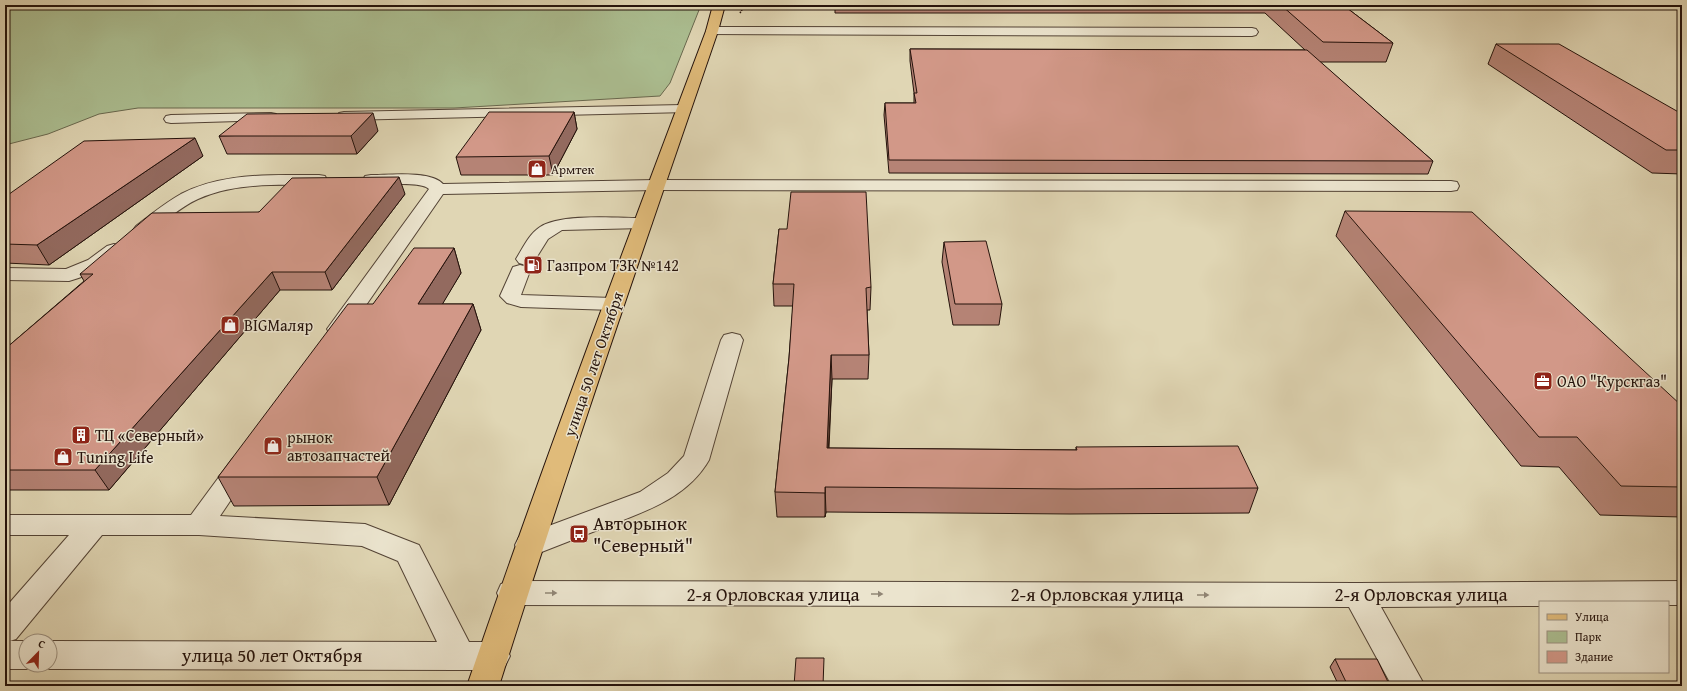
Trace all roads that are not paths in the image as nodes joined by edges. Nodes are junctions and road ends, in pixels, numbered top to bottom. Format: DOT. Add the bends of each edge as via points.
graph roads {
  1 [pos="719,5"];
  2 [pos="712,31"];
  3 [pos="1252,32"];
  4 [pos="683,109"];
  5 [pos="331,116"];
  6 [pos="283,117"];
  7 [pos="171,120"];
  8 [pos="656,185"];
  9 [pos="1451,186"];
  10 [pos="438,189"];
  11 [pos="643,223"];
  12 [pos="5,274"];
  13 [pos="613,304"];
  14 [pos="732,340"];
  15 [pos="328,344"];
  16 [pos="254,447"];
  17 [pos="5,525"];
  18 [pos="95,525"];
  19 [pos="199,525"];
  20 [pos="529,545"];
  21 [pos="512,593"];
  22 [pos="1682,593"];
  23 [pos="1358,595"];
  24 [pos="5,630"];
  25 [pos="5,655"];
  26 [pos="18,655"];
  27 [pos="58,655"];
  28 [pos="460,656"];
  29 [pos="494,656"];
  30 [pos="483,686"];
  31 [pos="1409,686"];
  1 -- 2 [label="main road, улица 50 лет Октября"];
  2 -- 3 [label="street"];
  2 -- 4 [label="main road, улица 50 лет Октября"];
  4 -- 5 [label="street"];
  4 -- 8 [label="main road, улица 50 лет Октября"];
  6 -- 7 [label="street"];
  8 -- 9 [label="street"];
  8 -- 10 [label="street"];
  8 -- 11 [label="main road, улица 50 лет Октября"];
  10 -- 12 [label="street" via="433,183 418,180 236,182 191,195 95,264 69,275"];
  10 -- 15 [label="street"];
  11 -- 13 [label="main road, улица 50 лет Октября"];
  11 -- 13 [label="street" via="555,225 543,232 523,264 510,296 521,301"];
  13 -- 20 [label="main road, улица 50 лет Октября"];
  14 -- 20 [label="street" via="696,460 677,480 649,499"];
  16 -- 19 [label="street"];
  17 -- 18 [label="street"];
  18 -- 19 [label="street"];
  18 -- 24 [label="street"];
  19 -- 28 [label="street" via="365,535 409,553"];
  20 -- 21 [label="main road, улица 50 лет Октября"];
  21 -- 23 [label="street, 2-я Орловская улица, one-way"];
  21 -- 29 [label="main road, улица 50 лет Октября"];
  22 -- 23 [label="street, 2-я Орловская улица"];
  23 -- 31 [label="street"];
  25 -- 26 [label="street"];
  27 -- 28 [label="street, улица 50 лет Октября"];
  28 -- 29 [label="street, улица 50 лет Октября"];
  29 -- 30 [label="main road, улица 50 лет Октября"];
}
